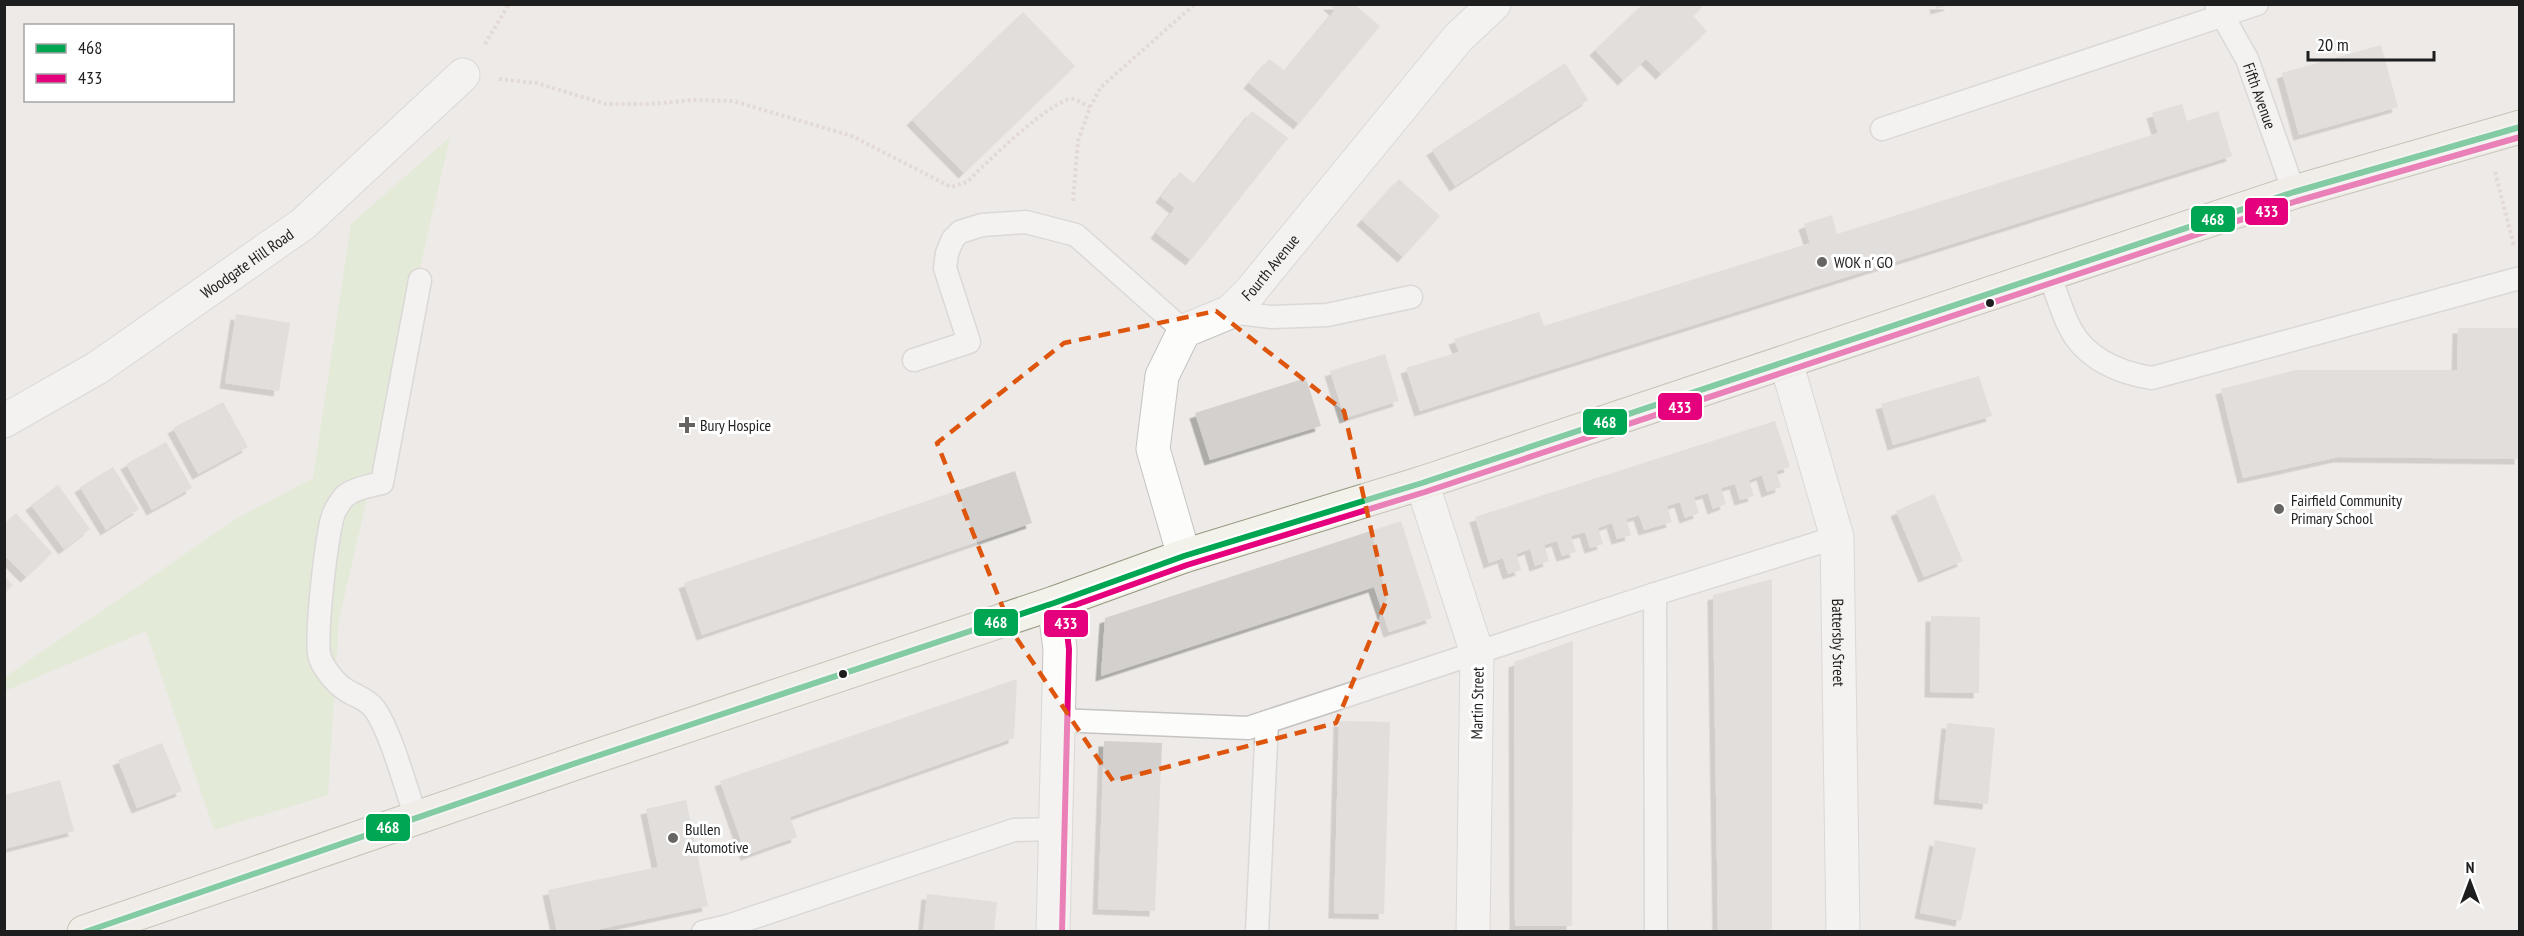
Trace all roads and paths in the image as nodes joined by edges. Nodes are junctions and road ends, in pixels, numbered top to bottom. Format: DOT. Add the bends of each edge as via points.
graph roads {
  1 [pos="509,4"];
  2 [pos="1195,4"];
  3 [pos="1494,4"];
  4 [pos="2257,4"];
  5 [pos="2219,10"];
  6 [pos="463,75"];
  7 [pos="1090,107"];
  8 [pos="2520,127"];
  9 [pos="1882,129"];
  10 [pos="2486,136"];
  11 [pos="2294,192"];
  12 [pos="1076,235"];
  13 [pos="2518,267"];
  14 [pos="2049,274"];
  15 [pos="420,280"];
  16 [pos="1411,297"];
  17 [pos="1230,312"];
  18 [pos="1184,331"];
  19 [pos="914,360"];
  20 [pos="1786,362"];
  21 [pos="4,421"];
  22 [pos="1422,483"];
  23 [pos="1837,537"];
  24 [pos="1184,556"];
  25 [pos="1655,594"];
  26 [pos="1054,603"];
  27 [pos="1478,653"];
  28 [pos="1058,720"];
  29 [pos="1267,722"];
  30 [pos="416,818"];
  31 [pos="1055,829"];
  32 [pos="84,932"];
  33 [pos="703,932"];
  34 [pos="1053,932"];
  35 [pos="1257,932"];
  36 [pos="1473,932"];
  37 [pos="1656,932"];
  38 [pos="1843,932"];
  1 -- 6 [label="path"];
  2 -- 7 [label="path" via="1101,87"];
  3 -- 17 [label="street, Fourth Avenue" via="1458,38"];
  4 -- 5 [label="lane"];
  5 -- 9 [label="lane"];
  5 -- 11 [label="lane, Fifth Avenue" via="2247,59"];
  6 -- 7 [label="path" via="536,83 606,104 733,101 852,136 951,187 967,182 1060,101 1072,99"];
  6 -- 21 [label="street, Woodgate Hill Road" via="303,224 97,368"];
  7 -- 12 [label="path" via="1078,141 1073,203"];
  8 -- 10 [label="main road"];
  10 -- 11 [label="main road"];
  10 -- 13 [label="path"];
  11 -- 14 [label="main road"];
  12 -- 18 [label="lane"];
  12 -- 19 [label="lane" via="1026,222 982,225 960,232 947,253 945,268 969,342"];
  13 -- 14 [label="lane" via="2152,378 2128,374 2094,357 2069,328"];
  14 -- 20 [label="main road"];
  15 -- 30 [label="lane" via="382,483 344,497 333,513 318,632 319,658 331,675 345,690 373,708"];
  16 -- 17 [label="lane" via="1327,315 1272,317"];
  17 -- 18 [label="street, Fourth Avenue"];
  18 -- 24 [label="street" via="1162,376 1153,449"];
  20 -- 22 [label="main road"];
  20 -- 23 [label="street, Battersby Street"];
  22 -- 24 [label="main road"];
  22 -- 27 [label="street, Martin Street"];
  23 -- 25 [label="lane"];
  23 -- 38 [label="street, Battersby Street"];
  24 -- 26 [label="main road"];
  25 -- 27 [label="lane"];
  25 -- 37 [label="lane"];
  26 -- 28 [label="street" via="1060,649"];
  26 -- 30 [label="main road"];
  27 -- 29 [label="lane"];
  27 -- 36 [label="street, Martin Street"];
  28 -- 29 [label="lane" via="1248,728"];
  28 -- 31 [label="street"];
  29 -- 35 [label="lane"];
  30 -- 32 [label="main road"];
  31 -- 33 [label="lane" via="1014,830"];
  31 -- 34 [label="street"];
}
